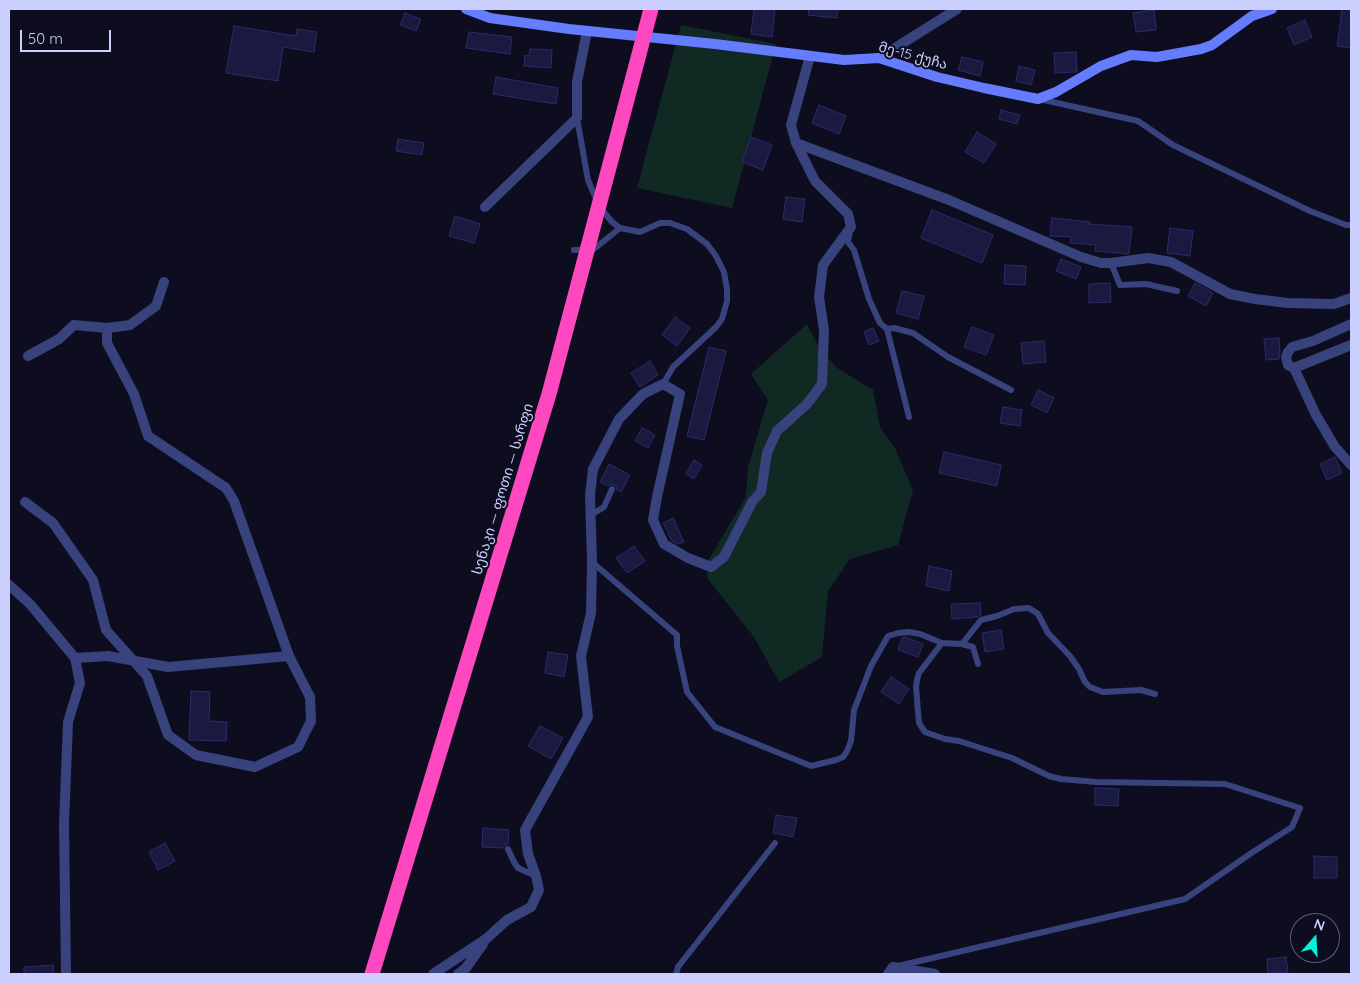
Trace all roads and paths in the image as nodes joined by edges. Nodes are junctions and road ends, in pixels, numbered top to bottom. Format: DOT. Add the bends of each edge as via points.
graph roads {
  1 [pos="466,9"];
  2 [pos="651,9"];
  3 [pos="957,9"];
  4 [pos="1272,9"];
  5 [pos="587,31"];
  6 [pos="810,56"];
  7 [pos="879,58"];
  8 [pos="1038,99"];
  9 [pos="576,118"];
  10 [pos="796,143"];
  11 [pos="485,208"];
  12 [pos="1351,225"];
  13 [pos="851,227"];
  14 [pos="620,228"];
  15 [pos="574,250"];
  16 [pos="1111,263"];
  17 [pos="164,282"];
  18 [pos="1177,291"];
  19 [pos="1351,298"];
  20 [pos="1351,324"];
  21 [pos="106,328"];
  22 [pos="887,329"];
  23 [pos="1351,345"];
  24 [pos="28,356"];
  25 [pos="1294,368"];
  26 [pos="663,384"];
  27 [pos="1010,390"];
  28 [pos="909,417"];
  29 [pos="1351,465"];
  30 [pos="612,489"];
  31 [pos="25,502"];
  32 [pos="591,515"];
  33 [pos="592,562"];
  34 [pos="9,584"];
  35 [pos="942,643"];
  36 [pos="962,644"];
  37 [pos="289,656"];
  38 [pos="75,658"];
  39 [pos="133,660"];
  40 [pos="978,664"];
  41 [pos="1155,694"];
  42 [pos="775,843"];
  43 [pos="508,850"];
  44 [pos="536,876"];
  45 [pos="486,939"];
  46 [pos="891,971"];
  47 [pos="66,974"];
  48 [pos="372,974"];
  49 [pos="433,974"];
  50 [pos="458,974"];
  51 [pos="676,974"];
  52 [pos="936,974"];
  1 -- 5 [label="street, მე-15 ქუჩა" via="490,18"];
  2 -- 48 [label="highway, სენაკი — ფოთი — სარფი" via="549,394"];
  3 -- 7 [label="street"];
  4 -- 8 [label="street" via="1252,16 1212,45 1157,57 1131,55 1101,66"];
  5 -- 6 [label="street, მე-15 ქუჩა"];
  5 -- 9 [label="street" via="577,82"];
  6 -- 7 [label="street, მე-15 ქუჩა" via="844,60"];
  6 -- 10 [label="street" via="791,126"];
  7 -- 8 [label="street, მე-15 ქუჩა" via="937,77"];
  8 -- 12 [label="lane" via="1138,121 1173,145 1310,211"];
  9 -- 11 [label="street"];
  9 -- 14 [label="lane" via="588,180 600,206"];
  10 -- 13 [label="street" via="815,181 848,214"];
  10 -- 16 [label="street" via="949,200 1081,257"];
  13 -- 22 [label="lane" via="848,242 854,250 880,323"];
  13 -- 26 [label="street" via="823,265 819,297 824,330 822,384 807,404 777,431 767,453 761,492 752,502 724,557 711,567 664,544 653,520 680,394"];
  14 -- 15 [label="lane" via="594,249"];
  14 -- 26 [label="lane" via="640,232 660,223 670,223 687,229 707,244 724,272 727,301 722,318 673,367"];
  16 -- 18 [label="lane" via="1120,285 1146,284"];
  16 -- 19 [label="street" via="1148,258 1171,262 1230,294 1255,299 1334,304"];
  17 -- 21 [label="street" via="156,306 130,326"];
  20 -- 25 [label="street" via="1292,347 1286,357 1288,365"];
  21 -- 24 [label="street" via="74,325 59,339"];
  21 -- 37 [label="street" via="107,343 134,394 148,436 226,488 234,501"];
  22 -- 27 [label="lane" via="913,333 948,357"];
  22 -- 28 [label="lane"];
  23 -- 25 [label="street"];
  25 -- 29 [label="street" via="1316,415 1335,447"];
  26 -- 32 [label="street" via="643,394 619,419 593,469"];
  30 -- 32 [label="lane" via="604,507"];
  31 -- 39 [label="street" via="52,523 93,580 106,630"];
  32 -- 33 [label="street"];
  33 -- 35 [label="lane" via="677,636 687,692 715,727 811,766 836,760 847,751 854,710 871,666 888,636 909,632"];
  33 -- 44 [label="street" via="591,613 581,656 588,717 525,830 528,854"];
  34 -- 38 [label="street"];
  35 -- 36 [label="lane"];
  35 -- 46 [label="lane" via="919,673 916,687 919,723 925,732 1012,758 1061,780 1225,784 1300,808 1292,827 1186,899"];
  36 -- 40 [label="lane" via="973,647"];
  36 -- 41 [label="lane" via="981,620 1014,609 1029,608 1038,614 1048,633 1070,656 1090,687 1103,692 1141,690"];
  37 -- 39 [label="street" via="168,667"];
  37 -- 39 [label="street" via="310,697 311,722 298,748 255,767 196,755 168,735 147,676"];
  38 -- 39 [label="street" via="108,656"];
  38 -- 47 [label="street" via="80,683 68,722 64,824"];
  42 -- 51 [label="lane" via="678,967"];
  43 -- 44 [label="lane" via="518,868"];
  44 -- 45 [label="street" via="539,890 531,908 508,920"];
  45 -- 49 [label="street"];
  45 -- 50 [label="street"];
  46 -- 52 [label="street"];
}
